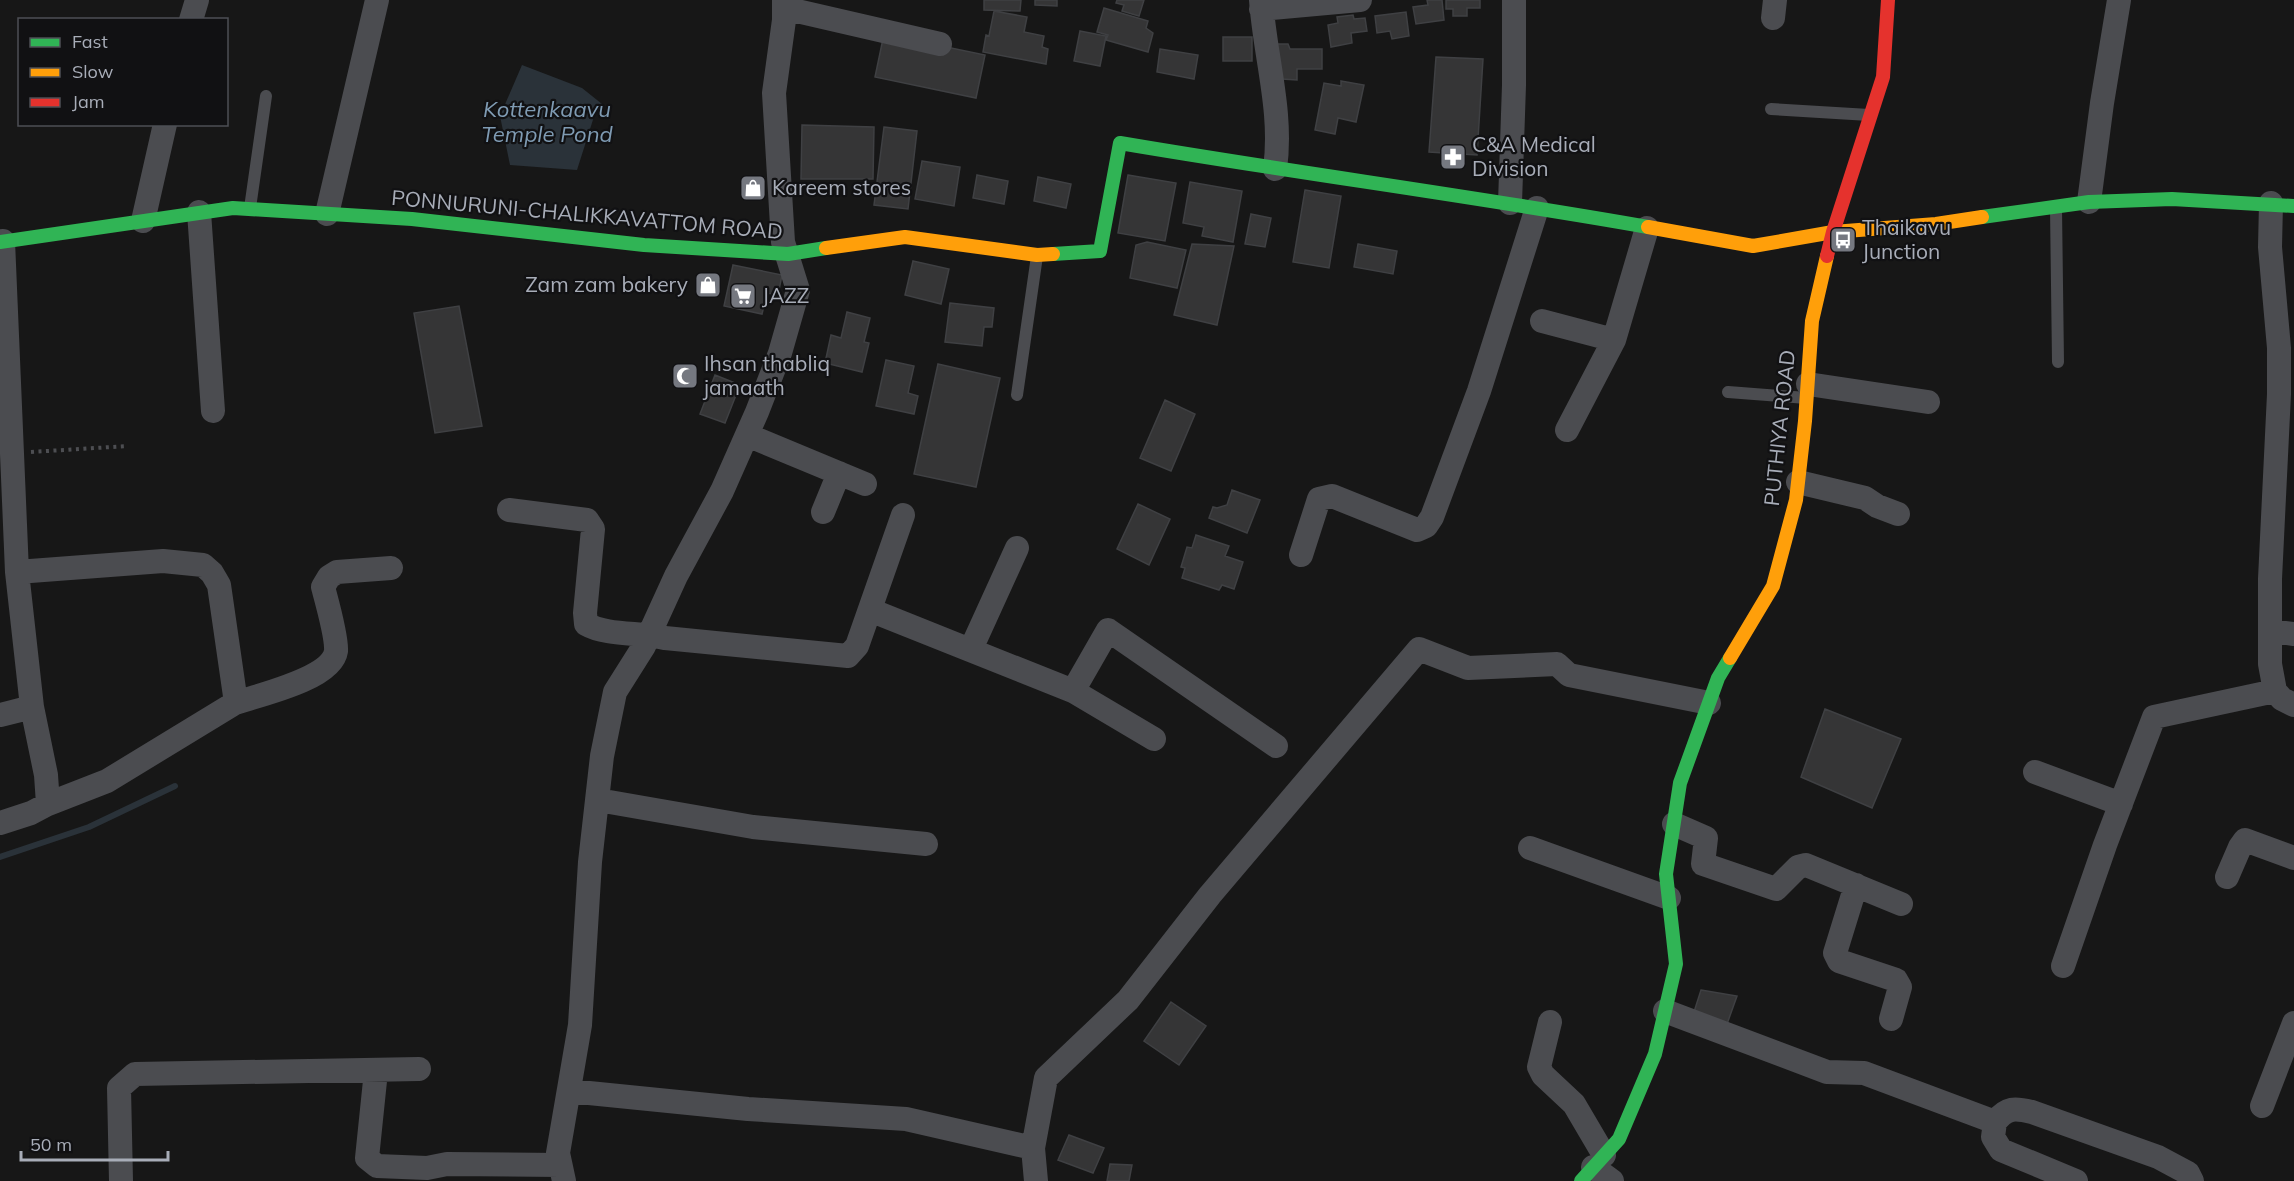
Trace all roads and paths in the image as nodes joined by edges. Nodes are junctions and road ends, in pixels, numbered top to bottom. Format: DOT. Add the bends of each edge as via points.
graph roads {
  1 [pos="197,0"];
  2 [pos="377,0"];
  3 [pos="1360,0"];
  4 [pos="1514,0"];
  5 [pos="1888,0"];
  6 [pos="2119,0"];
  7 [pos="784,4"];
  8 [pos="1261,4"];
  9 [pos="192,18"];
  10 [pos="940,44"];
  11 [pos="266,96"];
  12 [pos="1771,109"];
  13 [pos="1870,115"];
  14 [pos="165,126"];
  15 [pos="1275,169"];
  16 [pos="2089,202"];
  17 [pos="1510,203"];
  18 [pos="2283,204"];
  19 [pos="2056,207"];
  20 [pos="1537,208"];
  21 [pos="250,209"];
  22 [pos="199,213"];
  23 [pos="327,214"];
  24 [pos="144,221"];
  25 [pos="1647,228"];
  26 [pos="1833,232"];
  27 [pos="1,241"];
  28 [pos="788,254"];
  29 [pos="1037,255"];
  30 [pos="1542,321"];
  31 [pos="1614,340"];
  32 [pos="2058,362"];
  33 [pos="1807,391"];
  34 [pos="1728,392"];
  35 [pos="1017,395"];
  36 [pos="1928,402"];
  37 [pos="213,411"];
  38 [pos="1567,430"];
  39 [pos="747,435"];
  40 [pos="2285,437"];
  41 [pos="128,446"];
  42 [pos="12,453"];
  43 [pos="839,473"];
  44 [pos="1798,482"];
  45 [pos="865,484"];
  46 [pos="509,510"];
  47 [pos="823,512"];
  48 [pos="1898,514"];
  49 [pos="903,515"];
  50 [pos="1017,548"];
  51 [pos="1301,555"];
  52 [pos="392,568"];
  53 [pos="17,572"];
  54 [pos="870,610"];
  55 [pos="2270,631"];
  56 [pos="649,634"];
  57 [pos="2294,634"];
  58 [pos="971,649"];
  59 [pos="1073,691"];
  60 [pos="2285,698"];
  61 [pos="235,703"];
  62 [pos="1709,703"];
  63 [pos="32,708"];
  64 [pos="0,715"];
  65 [pos="1154,739"];
  66 [pos="1276,746"];
  67 [pos="2035,772"];
  68 [pos="598,800"];
  69 [pos="48,804"];
  70 [pos="2121,804"];
  71 [pos="0,823"];
  72 [pos="1674,824"];
  73 [pos="926,844"];
  74 [pos="1530,848"];
  75 [pos="2294,858"];
  76 [pos="2227,877"];
  77 [pos="1856,885"];
  78 [pos="1669,898"];
  79 [pos="1901,904"];
  80 [pos="2063,966"];
  81 [pos="1665,1011"];
  82 [pos="1891,1019"];
  83 [pos="1550,1022"];
  84 [pos="2294,1023"];
  85 [pos="419,1069"];
  86 [pos="376,1071"];
  87 [pos="569,1091"];
  88 [pos="2262,1106"];
  89 [pos="1995,1122"];
  90 [pos="1033,1148"];
  91 [pos="1598,1171"];
  92 [pos="562,1173"];
  93 [pos="426,1174"];
  94 [pos="121,1181"];
  95 [pos="1036,1181"];
  96 [pos="2076,1181"];
  97 [pos="2192,1181"];
  1 -- 9 [label="street"];
  2 -- 23 [label="street"];
  3 -- 8 [label="street"];
  4 -- 17 [label="street"];
  5 -- 13 [label="street, PUTHIYA ROAD" via="1883,76"];
  6 -- 16 [label="street"];
  7 -- 10 [label="street"];
  7 -- 28 [label="street" via="774,93 783,242"];
  8 -- 15 [label="street" via="1278,127"];
  11 -- 21 [label="lane"];
  12 -- 13 [label="lane"];
  13 -- 26 [label="street, PUTHIYA ROAD"];
  14 -- 24 [label="street"];
  15 -- 17 [label="street, PONNURUNI-CHALIKKAVATTOM ROAD"];
  15 -- 29 [label="street, PONNURUNI-CHALIKKAVATTOM ROAD" via="1120,143 1100,251"];
  16 -- 18 [label="street, PONNURUNI-CHALIKKAVATTOM ROAD" via="2172,199"];
  16 -- 19 [label="street, PONNURUNI-CHALIKKAVATTOM ROAD"];
  17 -- 20 [label="street, PONNURUNI-CHALIKKAVATTOM ROAD"];
  18 -- 40 [label="street" via="2270,247"];
  19 -- 26 [label="street, PONNURUNI-CHALIKKAVATTOM ROAD" via="1936,224"];
  19 -- 32 [label="lane"];
  20 -- 25 [label="street, PONNURUNI-CHALIKKAVATTOM ROAD"];
  20 -- 51 [label="street" via="1479,391 1426,526 1417,530 1332,496 1319,499"];
  21 -- 22 [label="street, PONNURUNI-CHALIKKAVATTOM ROAD"];
  21 -- 23 [label="street, PONNURUNI-CHALIKKAVATTOM ROAD"];
  22 -- 24 [label="street, PONNURUNI-CHALIKKAVATTOM ROAD"];
  22 -- 37 [label="street"];
  23 -- 28 [label="street, PONNURUNI-CHALIKKAVATTOM ROAD" via="412,219 644,245"];
  24 -- 27 [label="street, PONNURUNI-CHALIKKAVATTOM ROAD"];
  25 -- 26 [label="street, PONNURUNI-CHALIKKAVATTOM ROAD" via="1753,246"];
  25 -- 31 [label="street"];
  26 -- 33 [label="street, PUTHIYA ROAD" via="1812,321"];
  27 -- 42 [label="street"];
  28 -- 29 [label="street, PONNURUNI-CHALIKKAVATTOM ROAD" via="905,237"];
  28 -- 39 [label="street" via="798,290 780,353"];
  29 -- 35 [label="lane"];
  30 -- 31 [label="street"];
  31 -- 38 [label="street"];
  33 -- 34 [label="lane"];
  33 -- 36 [label="street"];
  33 -- 44 [label="street, PUTHIYA ROAD"];
  39 -- 43 [label="street"];
  39 -- 56 [label="street"];
  40 -- 55 [label="street" via="2270,579"];
  41 -- 42 [label="path"];
  42 -- 53 [label="street"];
  43 -- 45 [label="street"];
  43 -- 47 [label="street"];
  44 -- 48 [label="street" via="1865,498"];
  44 -- 62 [label="street, PUTHIYA ROAD" via="1773,586 1718,678"];
  46 -- 56 [label="street" via="586,520 593,529 586,624 595,629"];
  49 -- 54 [label="street"];
  50 -- 58 [label="street"];
  52 -- 61 [label="street" via="337,572 329,577 323,587 336,650 332,663 313,677"];
  53 -- 61 [label="street" via="136,561 203,565 219,585"];
  53 -- 63 [label="street"];
  54 -- 56 [label="street" via="857,646 848,656 665,639"];
  54 -- 58 [label="street"];
  55 -- 57 [label="street"];
  55 -- 60 [label="street" via="2270,664"];
  56 -- 68 [label="street" via="615,692"];
  58 -- 59 [label="street"];
  59 -- 65 [label="street"];
  59 -- 66 [label="street" via="1108,630"];
  60 -- 70 [label="street" via="2154,717"];
  61 -- 69 [label="street" via="106,781"];
  62 -- 72 [label="street, PUTHIYA ROAD" via="1680,783"];
  62 -- 90 [label="street" via="1569,675 1557,664 1468,668 1419,649 1225,877 1128,1000 1046,1078"];
  63 -- 64 [label="street"];
  63 -- 69 [label="street"];
  67 -- 70 [label="street"];
  68 -- 73 [label="street" via="753,827"];
  68 -- 87 [label="street" via="590,862 580,1025"];
  69 -- 71 [label="street"];
  70 -- 80 [label="street"];
  72 -- 77 [label="street" via="1706,838 1703,864 1776,889 1798,867 1806,865"];
  72 -- 78 [label="street, PUTHIYA ROAD" via="1666,874"];
  74 -- 78 [label="street"];
  75 -- 76 [label="street" via="2245,840"];
  77 -- 79 [label="street"];
  77 -- 82 [label="street" via="1835,953 1839,961 1896,980 1900,987"];
  78 -- 81 [label="street, PUTHIYA ROAD" via="1676,964"];
  81 -- 89 [label="street" via="1827,1072 1864,1074"];
  81 -- 91 [label="street, PUTHIYA ROAD" via="1655,1054 1619,1139"];
  83 -- 91 [label="street" via="1539,1067 1574,1104"];
  84 -- 88 [label="street"];
  85 -- 86 [label="street"];
  86 -- 93 [label="street" via="367,1158 377,1166"];
  86 -- 94 [label="street" via="135,1074 119,1088"];
  87 -- 90 [label="street" via="748,1109 906,1119"];
  87 -- 92 [label="street" via="558,1153"];
  89 -- 96 [label="street" via="1993,1137 2001,1150"];
  89 -- 97 [label="street" via="2013,1108 2031,1112 2158,1157 2188,1173"];
  90 -- 95 [label="street"];
  92 -- 93 [label="street" via="447,1164"];
}
